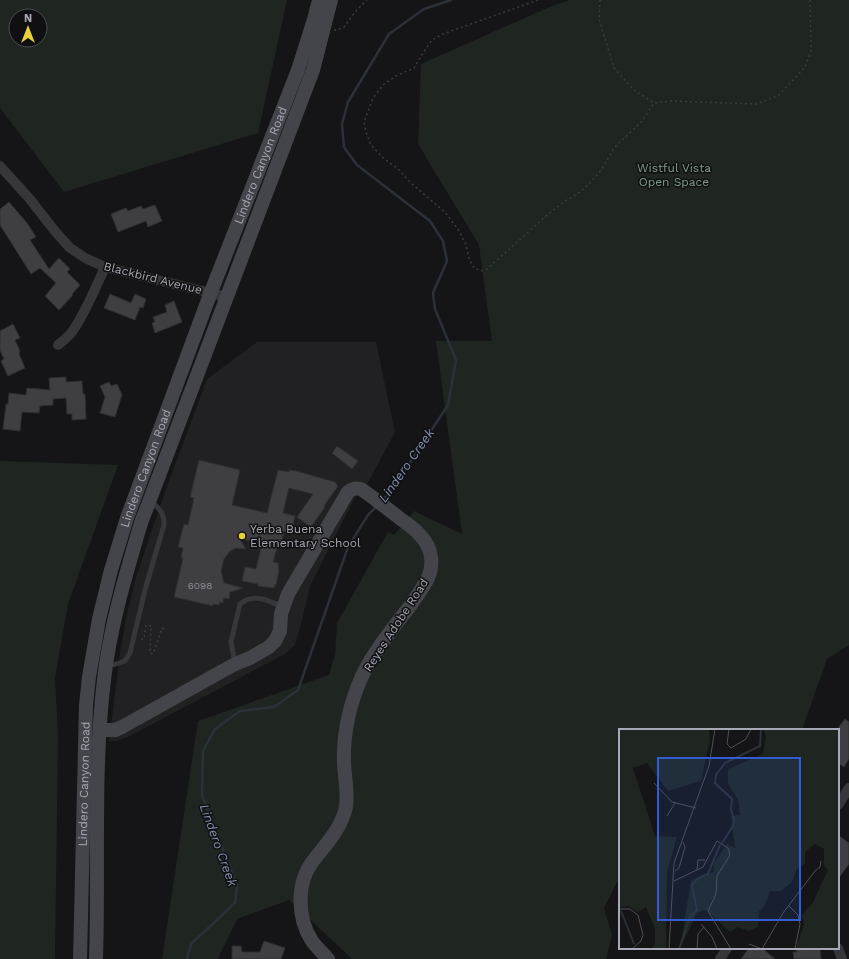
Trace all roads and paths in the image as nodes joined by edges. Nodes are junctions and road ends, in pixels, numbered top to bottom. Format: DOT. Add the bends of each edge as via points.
graph roads {
  1 [pos="319,0"];
  2 [pos="331,0"];
  3 [pos="367,0"];
  4 [pos="538,0"];
  5 [pos="600,0"];
  6 [pos="810,0"];
  7 [pos="324,29"];
  8 [pos="654,103"];
  9 [pos="0,166"];
  10 [pos="105,267"];
  11 [pos="212,292"];
  12 [pos="227,297"];
  13 [pos="58,345"];
  14 [pos="150,499"];
  15 [pos="282,607"];
  16 [pos="166,629"];
  17 [pos="133,638"];
  18 [pos="235,664"];
  19 [pos="106,667"];
  20 [pos="100,730"];
  21 [pos="849,788"];
  22 [pos="839,803"];
  23 [pos="83,823"];
  24 [pos="98,823"];
  25 [pos="726,949"];
  26 [pos="838,949"];
  27 [pos="80,959"];
  28 [pos="96,959"];
  29 [pos="328,959"];
  30 [pos="720,959"];
  31 [pos="842,959"];
  1 -- 11 [label="main road, Lindero Canyon Road" via="298,70"];
  2 -- 7 [label="main road, Lindero Canyon Road"];
  3 -- 7 [label="path" via="344,27 337,30"];
  4 -- 8 [label="path" via="432,40 414,68 383,85 373,98 364,122 371,145 446,213 459,230 474,268 481,271 487,269 546,216 580,192 602,169 614,148 642,122"];
  5 -- 8 [label="path" via="599,19 614,68 634,90"];
  6 -- 8 [label="path" via="811,51 805,67 779,95 757,104 671,101"];
  7 -- 12 [label="main road, Lindero Canyon Road" via="313,70"];
  9 -- 10 [label="street, Blackbird Avenue" via="70,247 85,258"];
  10 -- 11 [label="street, Blackbird Avenue"];
  10 -- 13 [label="street" via="79,321"];
  11 -- 12 [label="street, Blackbird Avenue"];
  11 -- 23 [label="main road, Lindero Canyon Road" via="127,518 99,619 86,705"];
  12 -- 14 [label="main road, Lindero Canyon Road"];
  14 -- 17 [label="lane" via="164,516 164,525"];
  14 -- 19 [label="main road, Lindero Canyon Road" via="126,574"];
  15 -- 18 [label="main road, Reyes Adobe Road" via="280,631 275,641 250,658"];
  15 -- 18 [label="lane" via="271,601 253,598 240,604 231,642"];
  15 -- 29 [label="main road, Reyes Adobe Road" via="348,492 356,488 366,492 418,533 428,545 432,566 428,577 378,649 353,699 345,740 346,806 336,833 312,862 303,880 301,908 304,925 312,940"];
  16 -- 17 [label="path" via="162,628 153,654 150,653 151,626 146,625 144,639"];
  17 -- 19 [label="lane" via="130,653 125,661"];
  18 -- 20 [label="main road, Reyes Adobe Road" via="122,727 115,730"];
  19 -- 20 [label="main road, Lindero Canyon Road"];
  20 -- 24 [label="main road, Lindero Canyon Road"];
  21 -- 22 [label="street"];
  23 -- 24 [label="main road"];
  23 -- 27 [label="main road, Lindero Canyon Road"];
  24 -- 28 [label="main road, Lindero Canyon Road"];
  25 -- 30 [label="street"];
  26 -- 31 [label="street"];
}
